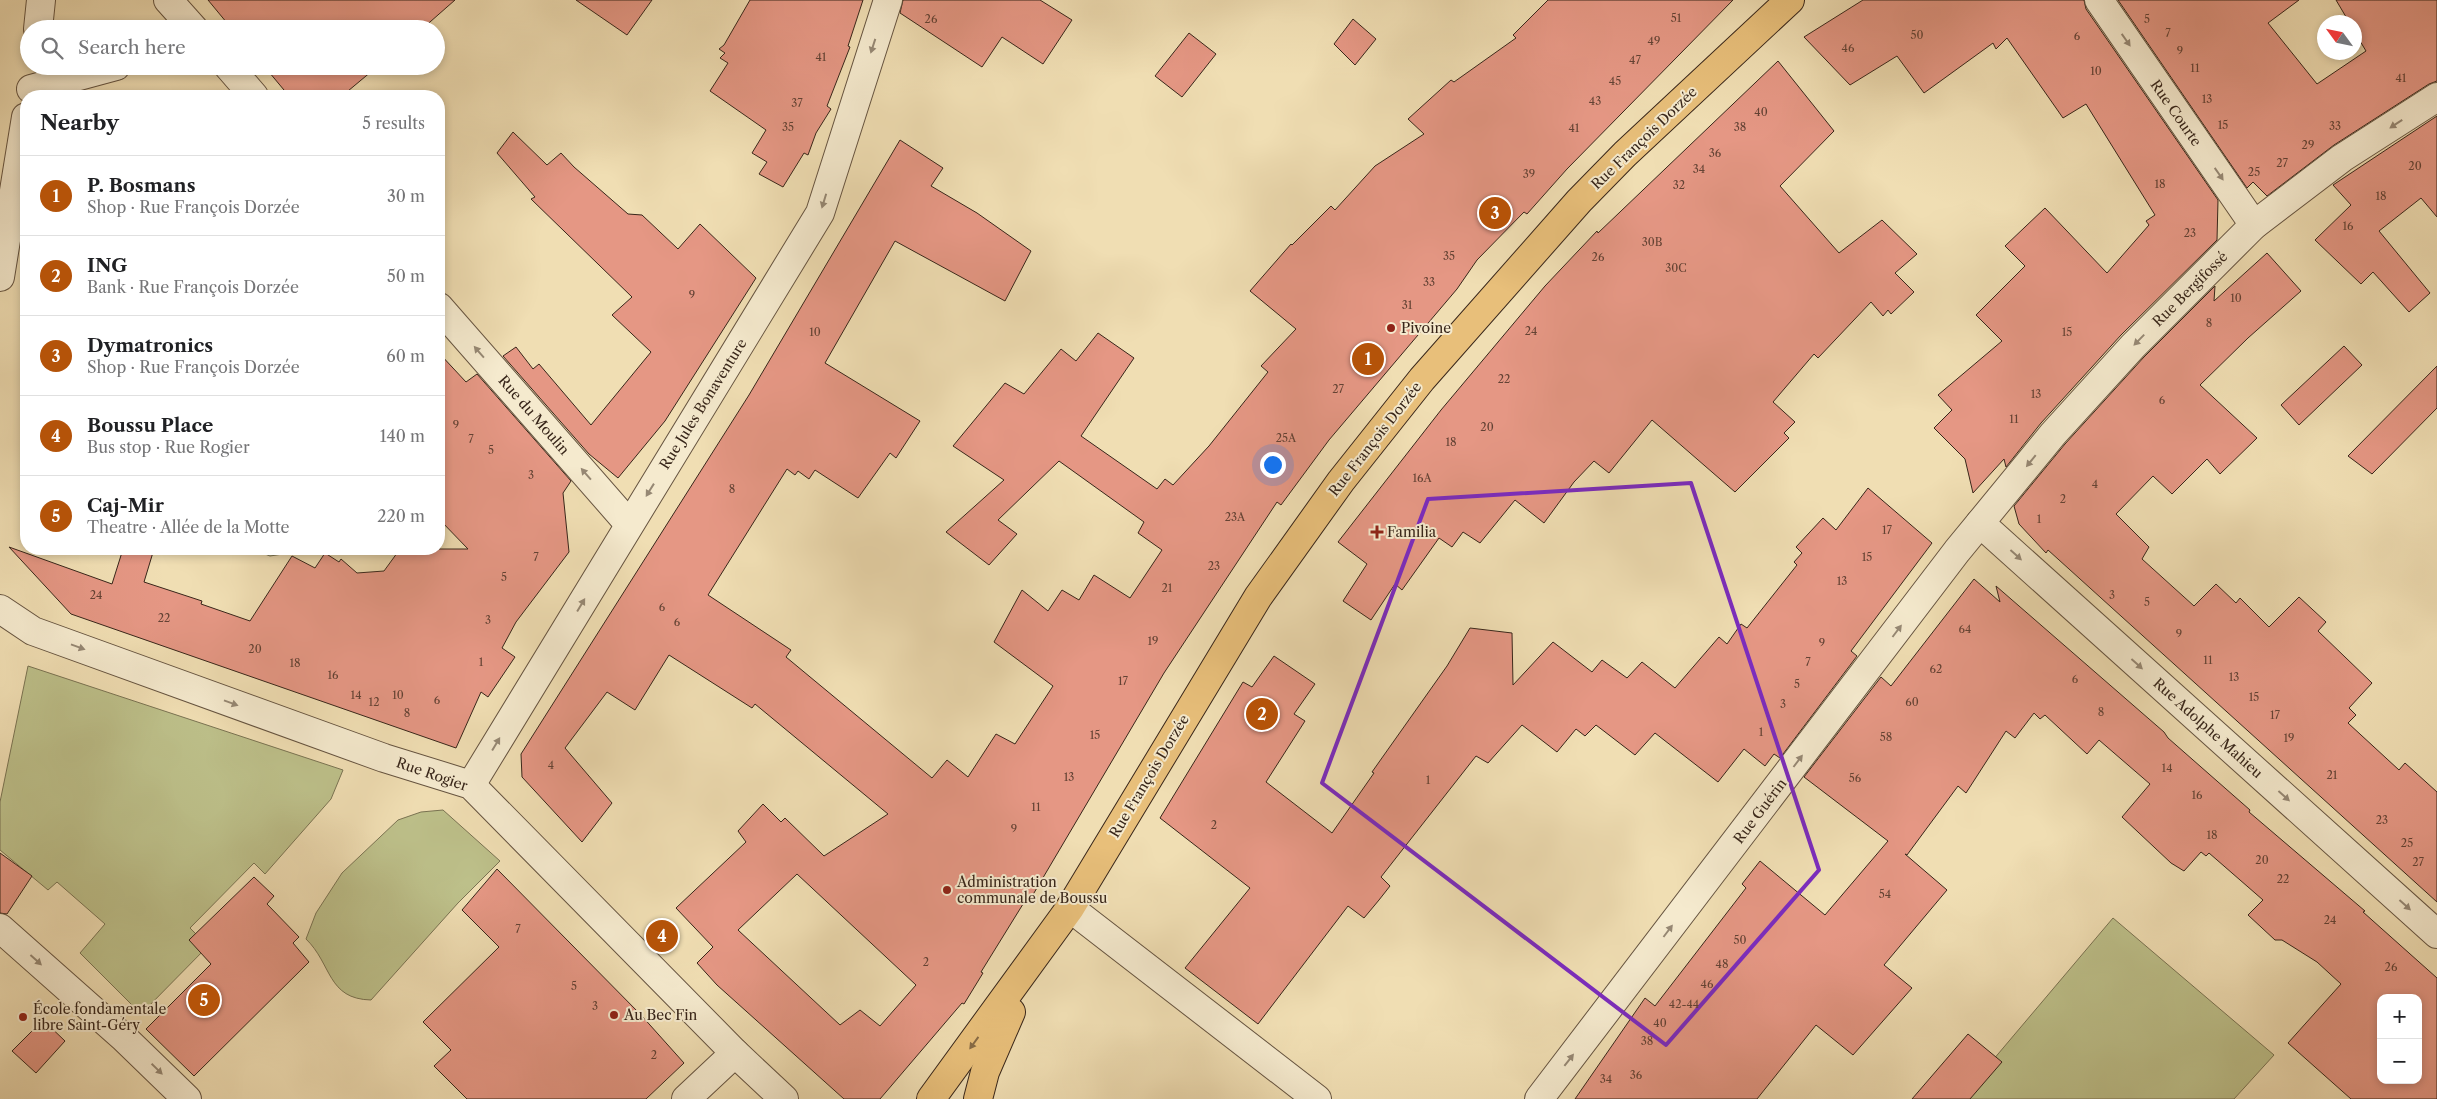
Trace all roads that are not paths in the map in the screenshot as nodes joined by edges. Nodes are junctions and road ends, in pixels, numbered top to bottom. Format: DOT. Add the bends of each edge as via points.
graph roads {
  1 [pos="41,0"];
  2 [pos="168,0"];
  3 [pos="888,0"];
  4 [pos="1790,0"];
  5 [pos="2098,0"];
  6 [pos="39,20"];
  7 [pos="186,20"];
  8 [pos="74,75"];
  9 [pos="236,75"];
  10 [pos="31,84"];
  11 [pos="249,90"];
  12 [pos="2437,97"];
  13 [pos="20,154"];
  14 [pos="2254,225"];
  15 [pos="0,277"];
  16 [pos="445,314"];
  17 [pos="1980,523"];
  18 [pos="630,524"];
  19 [pos="11,620"];
  20 [pos="471,786"];
  21 [pos="1070,908"];
  22 [pos="0,928"];
  23 [pos="2437,934"];
  24 [pos="1044,946"];
  25 [pos="735,1053"];
  26 [pos="187,1099"];
  27 [pos="686,1099"];
  28 [pos="784,1099"];
  29 [pos="931,1099"];
  30 [pos="978,1099"];
  31 [pos="1317,1099"];
  32 [pos="1539,1099"];
  1 -- 6 [label="street"];
  2 -- 7 [label="street"];
  3 -- 18 [label="street, Rue Jules Bonaventure, one-way" via="820,213"];
  4 -- 21 [label="main road, Rue François Dorzée" via="1579,201 1382,428 1258,597"];
  5 -- 14 [label="street, Rue Courte, one-way"];
  8 -- 10 [label="street"];
  9 -- 11 [label="street"];
  12 -- 14 [label="street, Rue Bergifossé, one-way" via="2342,158"];
  13 -- 15 [label="street"];
  14 -- 17 [label="street, Rue Bergifossé, one-way" via="2133,346"];
  18 -- 16 [label="street, Rue du Moulin, one-way"];
  17 -- 23 [label="street, Rue Adolphe Mahieu, one-way"];
  32 -- 17 [label="street, Rue Guérin, one-way"];
  20 -- 18 [label="street, Rue Jules Bonaventure, one-way"];
  19 -- 20 [label="street, Rue Rogier, one-way" via="374,754"];
  20 -- 25 [label="street, Rue Rogier"];
  21 -- 24 [label="main road, Rue François Dorzée"];
  21 -- 31 [label="street"];
  22 -- 26 [label="street, one-way" via="123,1037"];
  24 -- 29 [label="main road, Rue François Dorzée, one-way"];
  24 -- 30 [label="main road, Rue François Dorzée" via="1000,1035"];
  25 -- 27 [label="street"];
  25 -- 28 [label="street, Rue Rogier"];
}
